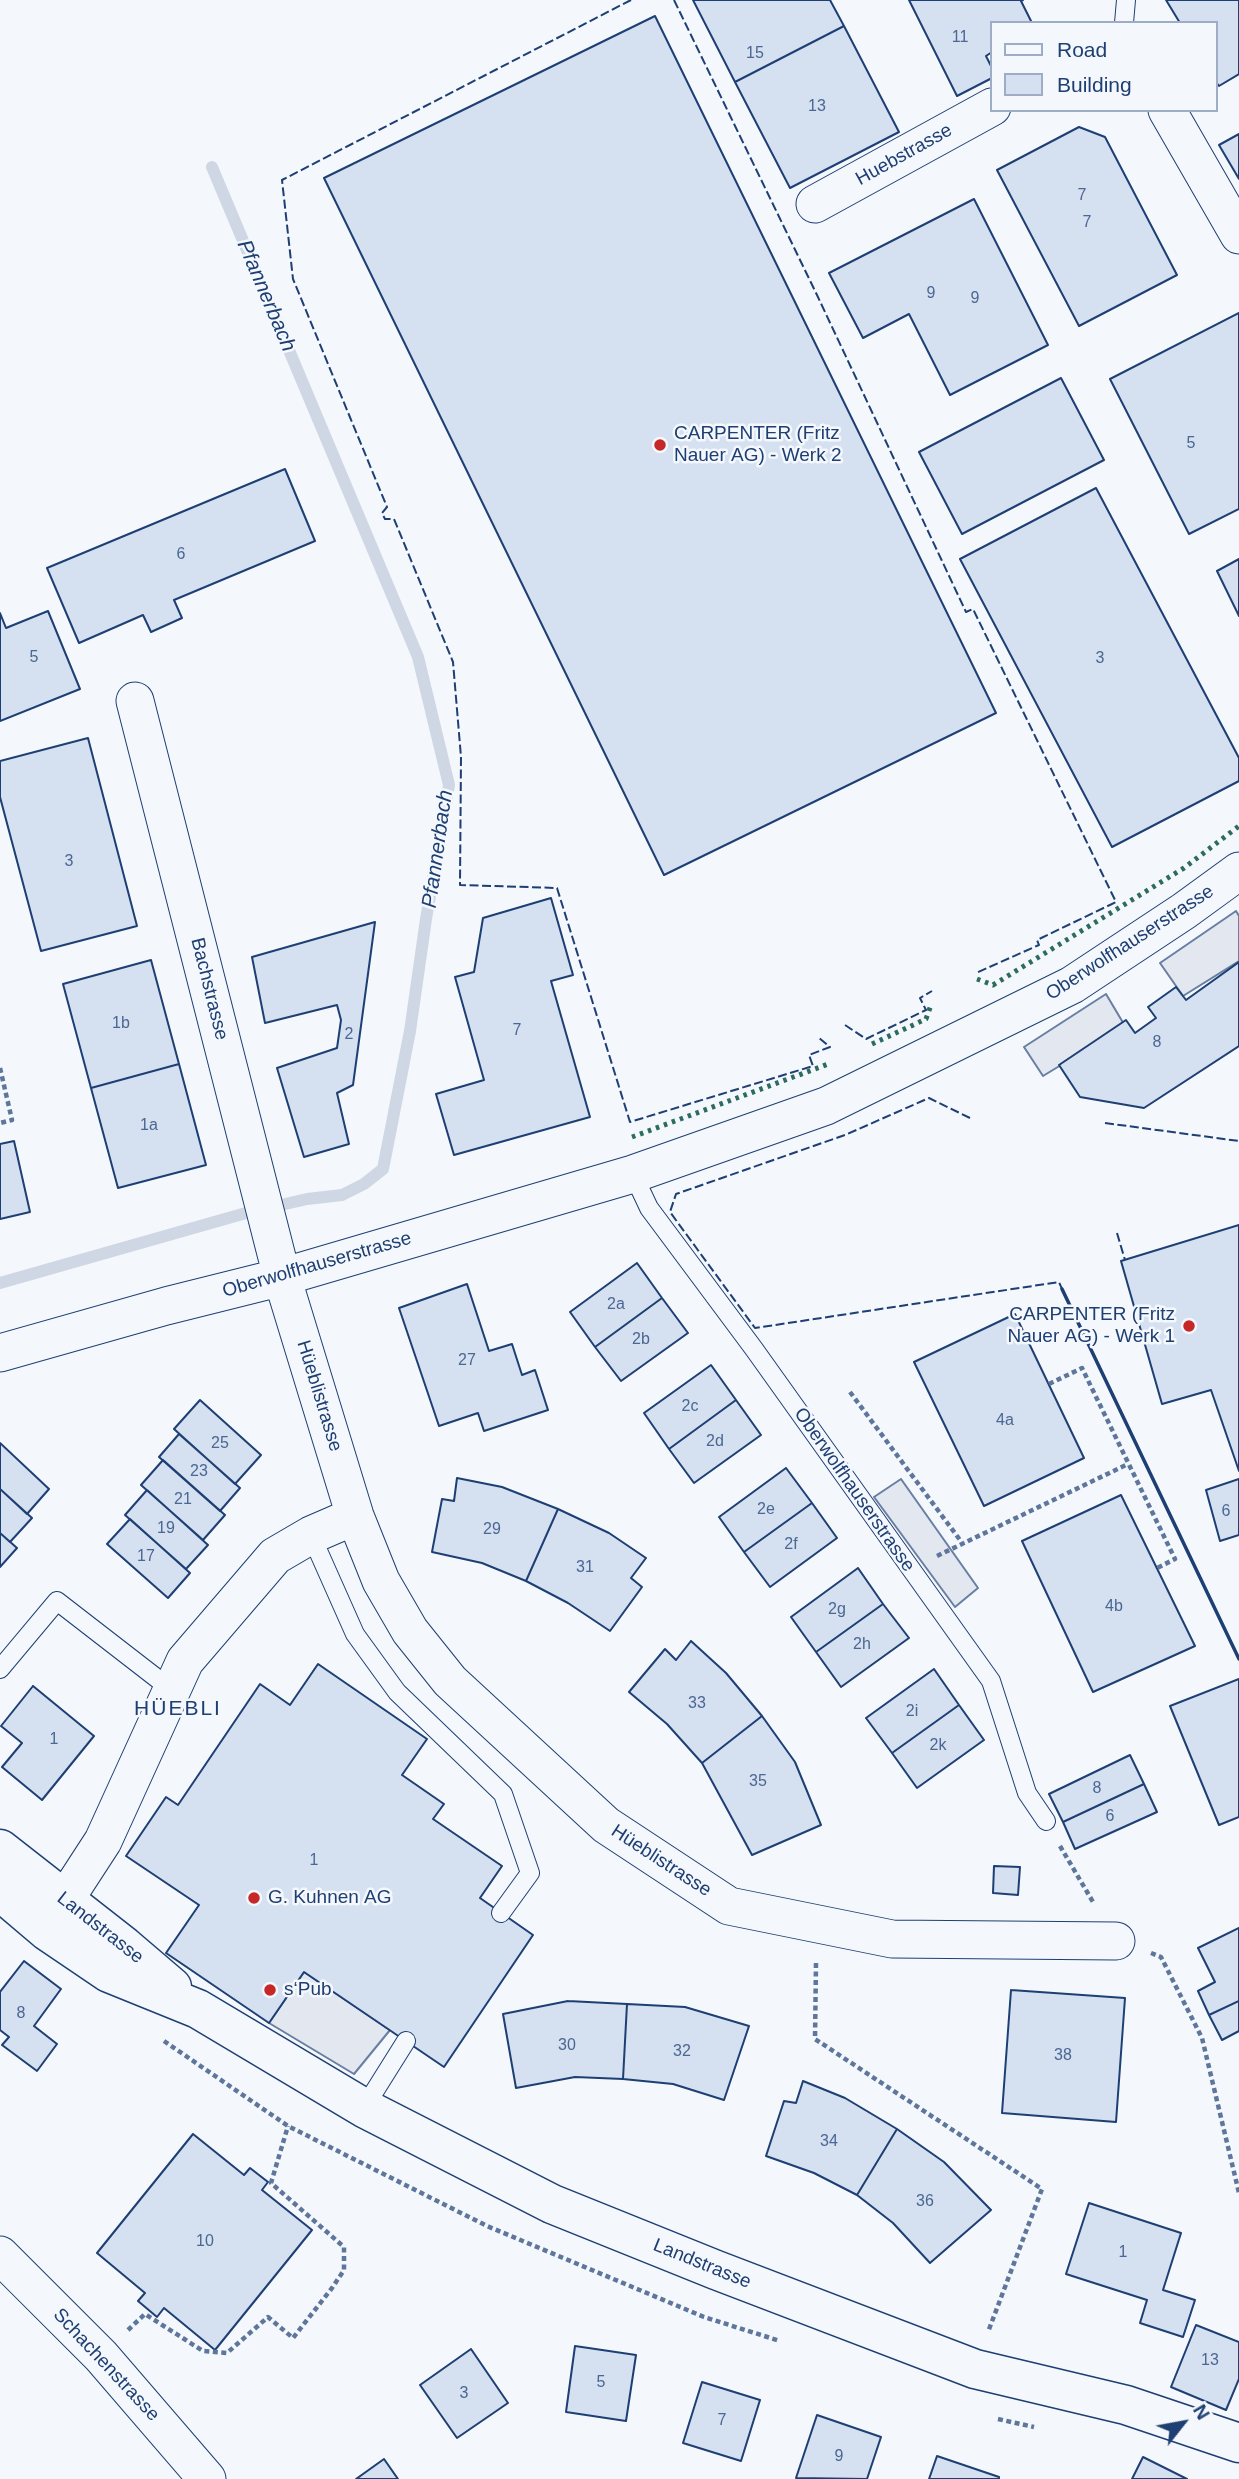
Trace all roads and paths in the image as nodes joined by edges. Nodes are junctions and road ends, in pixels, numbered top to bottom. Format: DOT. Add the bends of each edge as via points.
graph roads {
  1 [pos="1126,0"];
  2 [pos="1124,21"];
  3 [pos="990,108"];
  4 [pos="1168,112"];
  5 [pos="815,204"];
  6 [pos="1239,235"];
  7 [pos="135,701"];
  8 [pos="1239,871"];
  9 [pos="0,1068"];
  10 [pos="0,1123"];
  11 [pos="633,1174"];
  12 [pos="282,1277"];
  13 [pos="0,1353"];
  14 [pos="1049,1384"];
  15 [pos="850,1392"];
  16 [pos="1128,1464"];
  17 [pos="355,1516"];
  18 [pos="311,1535"];
  19 [pos="962,1544"];
  20 [pos="1157,1568"];
  21 [pos="911,1569"];
  22 [pos="0,1669"];
  23 [pos="172,1690"];
  24 [pos="1046,1821"];
  25 [pos="0,1849"];
  26 [pos="0,1891"];
  27 [pos="64,1901"];
  28 [pos="501,1913"];
  29 [pos="816,1923"];
  30 [pos="1116,1941"];
  31 [pos="198,2009"];
  32 [pos="406,2041"];
  33 [pos="364,2108"];
  34 [pos="288,2126"];
  35 [pos="1239,2193"];
  36 [pos="0,2255"];
  37 [pos="985,2340"];
  38 [pos="101,2356"];
  39 [pos="1239,2443"];
  40 [pos="207,2479"];
  1 -- 2 [label="lane"];
  3 -- 5 [label="street, Huebstrasse"];
  4 -- 6 [label="street"];
  7 -- 12 [label="street, Bachstrasse"];
  8 -- 11 [label="street, Oberwolfhauserstrasse" via="1072,985 897,1073 826,1106"];
  9 -- 10 [label="path" via="12,1120"];
  11 -- 12 [label="street, Oberwolfhauserstrasse"];
  11 -- 21 [label="lane, Oberwolfhauserstrasse" via="649,1208"];
  12 -- 13 [label="street, Oberwolfhauserstrasse"];
  12 -- 17 [label="street, Hüeblistrasse"];
  14 -- 16 [label="path" via="1082,1367"];
  15 -- 19 [label="path"];
  16 -- 19 [label="path"];
  16 -- 20 [label="path" via="1175,1559"];
  17 -- 18 [label="street"];
  17 -- 29 [label="street, Hüeblistrasse" via="381,1581 418,1641 450,1681 606,1825 729,1906"];
  18 -- 23 [label="street" via="275,1556 185,1661"];
  18 -- 28 [label="lane" via="355,1634 397,1692 503,1794 530,1873"];
  19 -- 21 [label="path"];
  21 -- 24 [label="lane, Oberwolfhauserstrasse" via="991,1681 1027,1793"];
  22 -- 23 [label="lane" via="57,1601"];
  23 -- 27 [label="street" via="103,1841"];
  24 -- 30 [label="path"];
  25 -- 27 [label="main road, Landstrasse"];
  26 -- 31 [label="main road, Landstrasse" via="47,1931 109,1973"];
  27 -- 31 [label="main road, Landstrasse"];
  29 -- 30 [label="street, Hüeblistrasse" via="892,1939"];
  29 -- 37 [label="path" via="815,2039 1042,2189"];
  30 -- 35 [label="path" via="1161,1956 1202,2038"];
  31 -- 33 [label="main road, Landstrasse"];
  32 -- 33 [label="lane"];
  33 -- 39 [label="main road, Landstrasse" via="552,2204 729,2275 975,2369 1126,2405"];
  34 -- 38 [label="path" via="271,2183 344,2247 344,2270 293,2338 268,2317 227,2353 204,2351 145,2314"];
  36 -- 38 [label="street, Schachenstrasse"];
  38 -- 40 [label="street, Schachenstrasse"];
}
